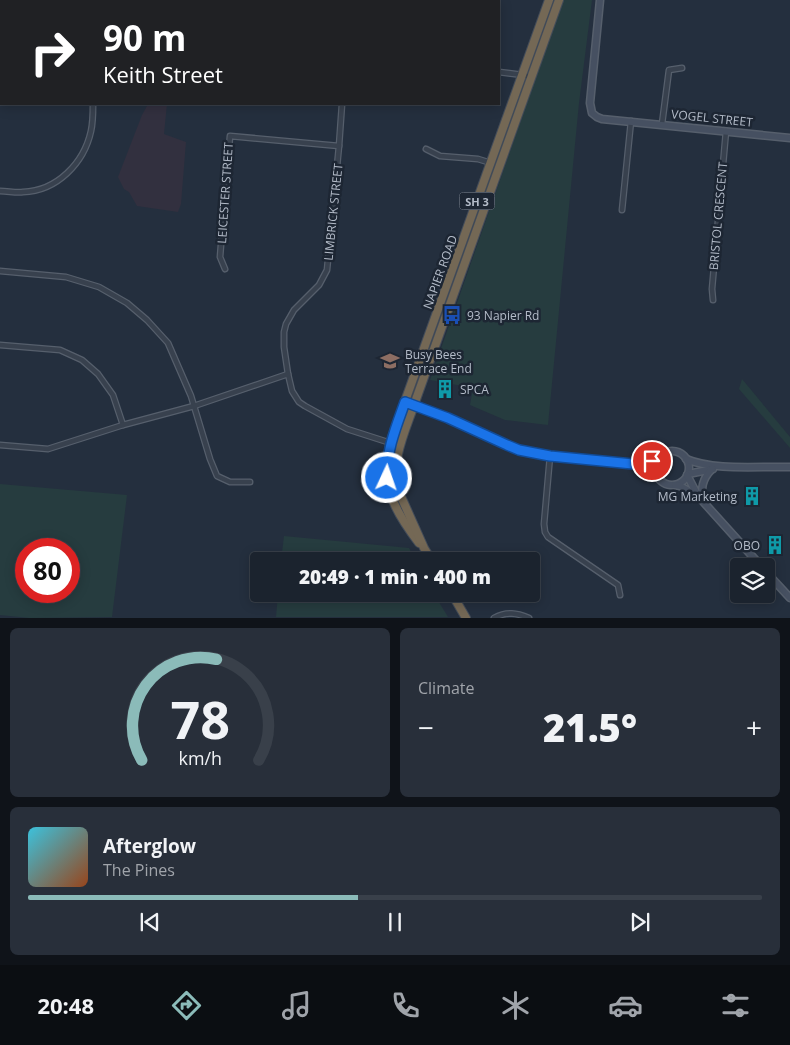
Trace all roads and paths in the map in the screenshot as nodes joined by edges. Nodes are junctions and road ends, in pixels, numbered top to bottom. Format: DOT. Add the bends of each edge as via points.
graph roads {
  1 [pos="549,0"];
  2 [pos="559,0"];
  3 [pos="600,0"];
  4 [pos="682,68"];
  5 [pos="500,72"];
  6 [pos="523,75"];
  7 [pos="531,77"];
  8 [pos="93,105"];
  9 [pos="342,105"];
  10 [pos="631,122"];
  11 [pos="662,124"];
  12 [pos="726,131"];
  13 [pos="790,138"];
  14 [pos="339,146"];
  15 [pos="426,149"];
  16 [pos="491,163"];
  17 [pos="0,191"];
  18 [pos="622,210"];
  19 [pos="470,223"];
  20 [pos="478,226"];
  21 [pos="225,269"];
  22 [pos="0,270"];
  23 [pos="453,281"];
  24 [pos="713,300"];
  25 [pos="0,345"];
  26 [pos="288,374"];
  27 [pos="405,402"];
  28 [pos="414,405"];
  29 [pos="194,406"];
  30 [pos="123,425"];
  31 [pos="390,443"];
  32 [pos="0,445"];
  33 [pos="400,446"];
  34 [pos="550,456"];
  35 [pos="686,459"];
  36 [pos="658,460"];
  37 [pos="633,464"];
  38 [pos="723,467"];
  39 [pos="790,467"];
  40 [pos="712,469"];
  41 [pos="657,475"];
  42 [pos="688,475"];
  43 [pos="250,482"];
  44 [pos="675,484"];
  45 [pos="698,496"];
  46 [pos="704,504"];
  47 [pos="424,548"];
  48 [pos="426,552"];
  49 [pos="754,558"];
  50 [pos="775,582"];
  51 [pos="620,595"];
  52 [pos="790,598"];
  53 [pos="457,602"];
  54 [pos="466,618"];
  55 [pos="494,618"];
  56 [pos="529,618"];
  1 -- 6 [label="highway, NAPIER ROAD / SH 3"];
  2 -- 7 [label="highway, NAPIER ROAD / SH 3"];
  3 -- 10 [label="main road, VOGEL STREET" via="590,103 592,113 602,119"];
  4 -- 11 [label="street" via="670,70"];
  5 -- 6 [label="street"];
  6 -- 7 [label="street"];
  6 -- 16 [label="highway, NAPIER ROAD / SH 3"];
  7 -- 20 [label="highway, NAPIER ROAD / SH 3"];
  8 -- 17 [label="street" via="88,142 78,161 65,175 35,190"];
  9 -- 14 [label="street, LIMBRICK STREET"];
  10 -- 11 [label="main road, VOGEL STREET"];
  10 -- 18 [label="street"];
  11 -- 12 [label="main road, VOGEL STREET"];
  12 -- 13 [label="main road, VOGEL STREET"];
  12 -- 24 [label="street, BRISTOL CRESCENT"];
  14 -- 21 [label="street, LEICESTER STREET" via="230,136 220,257"];
  14 -- 26 [label="street, LIMBRICK STREET" via="326,270 319,285 294,310 286,324 284,341"];
  15 -- 16 [label="street" via="440,156"];
  16 -- 19 [label="highway, NAPIER ROAD / SH 3"];
  19 -- 20 [label="highway"];
  19 -- 23 [label="highway, NAPIER ROAD / SH 3"];
  20 -- 23 [label="highway, NAPIER ROAD / SH 3"];
  22 -- 29 [label="street" via="66,277 99,287 126,303 168,343"];
  23 -- 27 [label="highway, NAPIER ROAD / SH 3"];
  23 -- 28 [label="highway, NAPIER ROAD / SH 3"];
  25 -- 30 [label="street" via="60,350 82,360 98,374 112,395"];
  26 -- 29 [label="street"];
  26 -- 31 [label="street, LIMBRICK STREET" via="295,396 305,406 347,429"];
  27 -- 28 [label="main road"];
  27 -- 31 [label="highway, NAPIER ROAD / SH 3"];
  28 -- 33 [label="highway, NAPIER ROAD / SH 3"];
  28 -- 34 [label="main road" via="519,450"];
  29 -- 30 [label="street"];
  29 -- 43 [label="street" via="217,476 230,482"];
  30 -- 32 [label="street" via="48,449"];
  31 -- 33 [label="street, LIMBRICK STREET"];
  31 -- 47 [label="highway, NAPIER ROAD / SH 3" via="386,469 391,498"];
  33 -- 47 [label="highway, NAPIER ROAD / SH 3" via="396,461 397,484"];
  34 -- 37 [label="main road"];
  34 -- 51 [label="street" via="545,532 618,585"];
  35 -- 36 [label="main road" via="672,451"];
  35 -- 38 [label="main road"];
  35 -- 42 [label="main road"];
  36 -- 37 [label="main road"];
  36 -- 41 [label="main road" via="655,467"];
  37 -- 41 [label="main road"];
  38 -- 39 [label="main road"];
  38 -- 40 [label="main road"];
  40 -- 42 [label="main road"];
  40 -- 46 [label="main road" via="702,485"];
  41 -- 44 [label="main road" via="666,484"];
  42 -- 44 [label="main road"];
  42 -- 45 [label="main road"];
  44 -- 45 [label="main road"];
  45 -- 46 [label="main road"];
  46 -- 49 [label="main road"];
  47 -- 48 [label="highway, NAPIER ROAD / SH 3"];
  50 -- 52 [label="main road"];
  53 -- 54 [label="highway"];
  55 -- 56 [label="street" via="517,613"];
}
